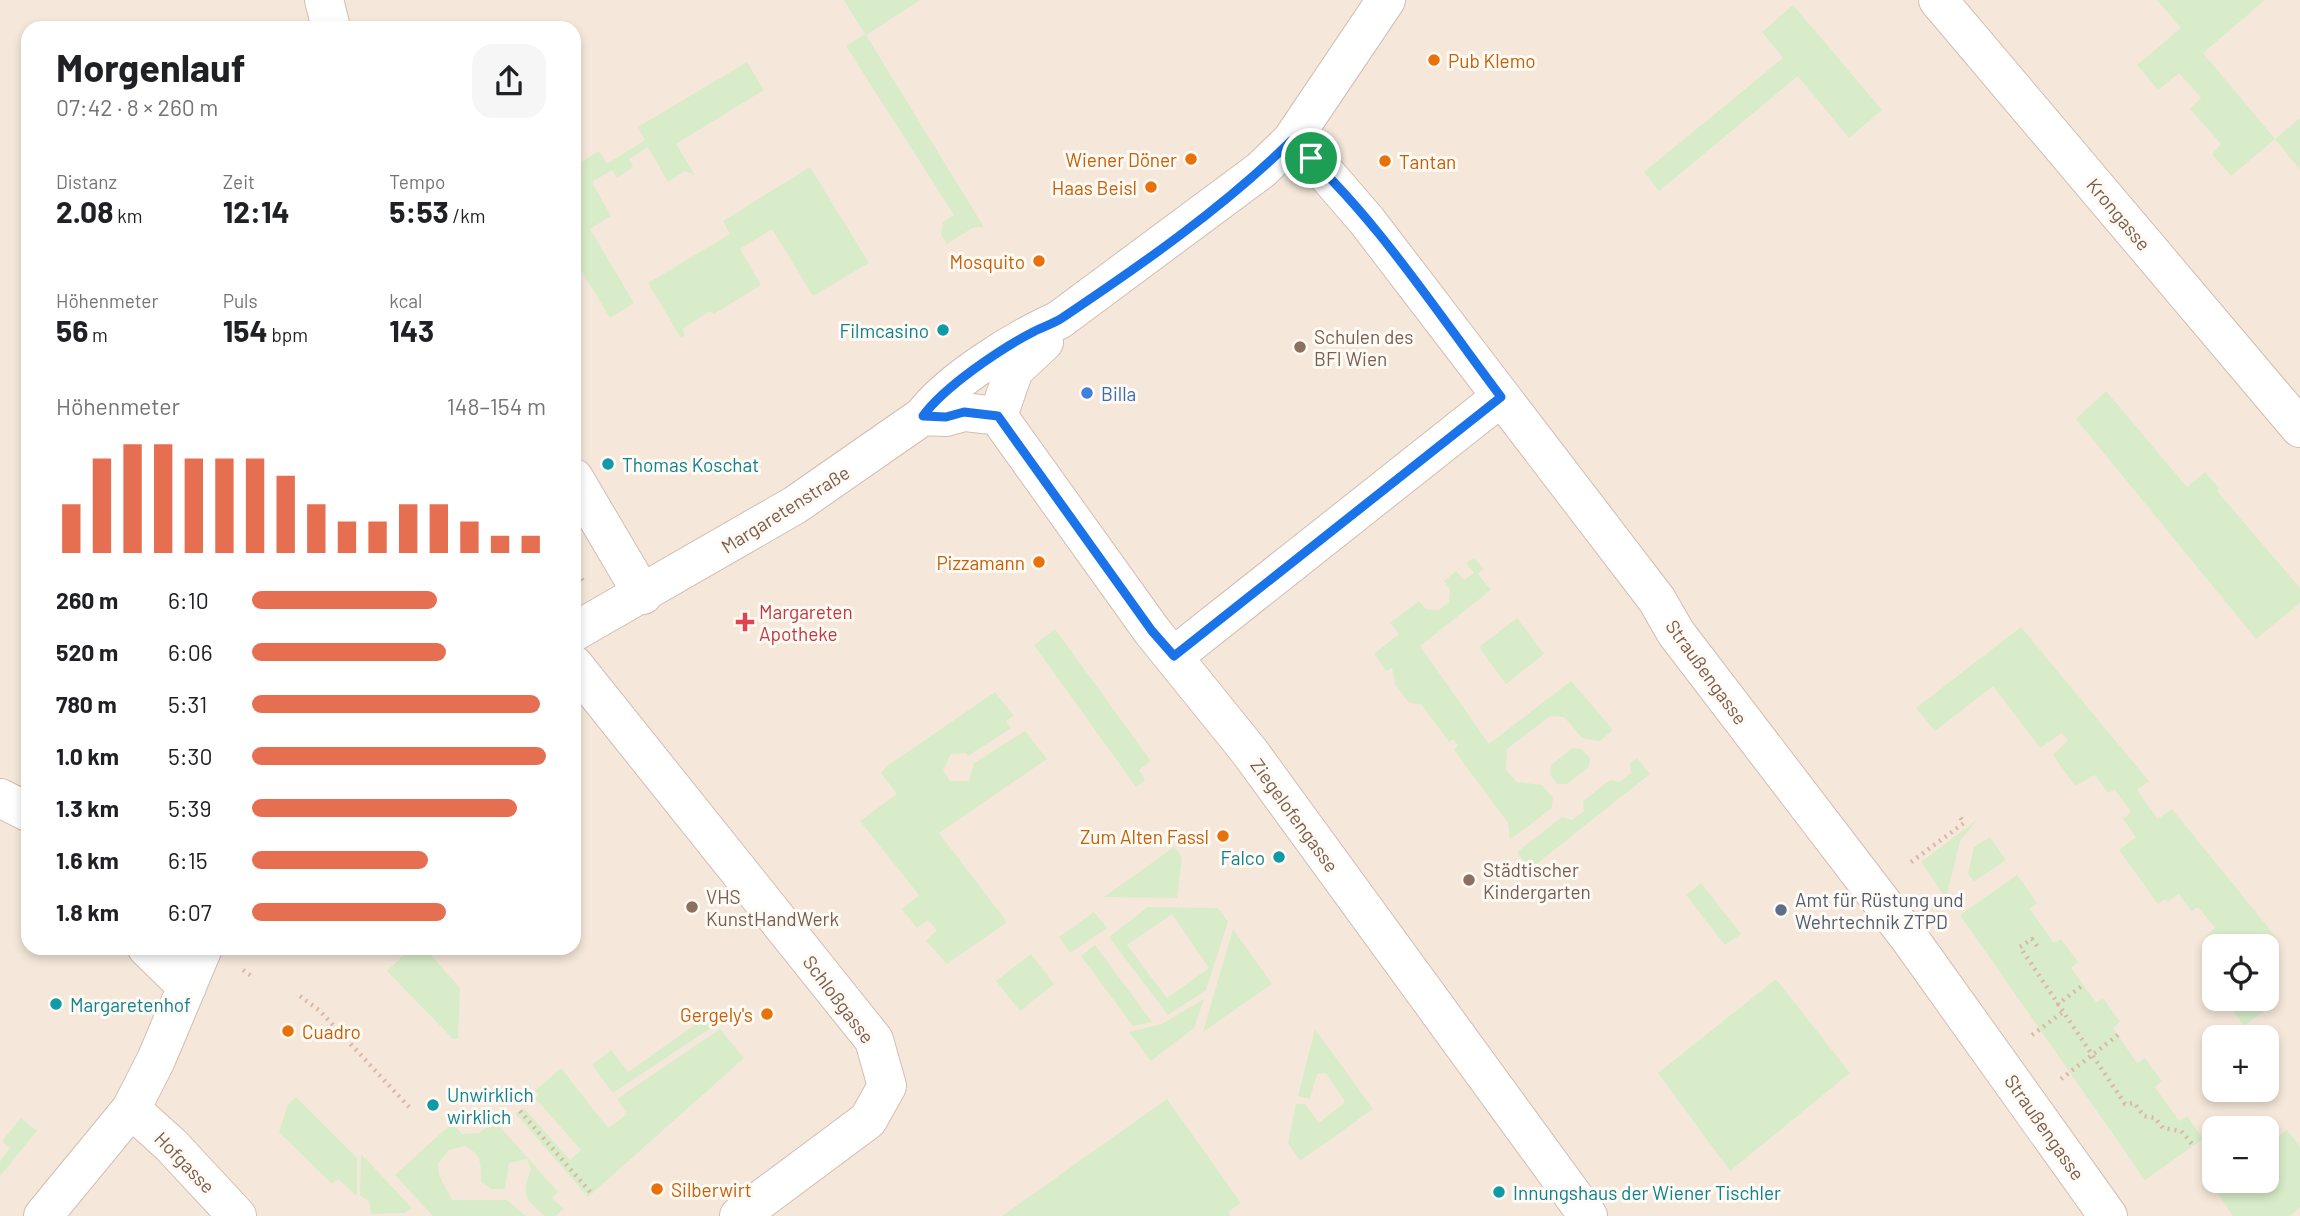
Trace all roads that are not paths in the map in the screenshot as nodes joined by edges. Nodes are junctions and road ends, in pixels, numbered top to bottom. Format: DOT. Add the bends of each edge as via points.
graph roads {
  1 [pos="324,0"];
  2 [pos="1386,0"];
  3 [pos="1938,0"];
  4 [pos="329,21"];
  5 [pos="1291,141"];
  6 [pos="1059,320"];
  7 [pos="1501,397"];
  8 [pos="923,416"];
  9 [pos="998,416"];
  10 [pos="2300,428"];
  11 [pos="581,490"];
  12 [pos="643,594"];
  13 [pos="581,628"];
  14 [pos="1174,656"];
  15 [pos="581,674"];
  16 [pos="0,798"];
  17 [pos="21,808"];
  18 [pos="154,955"];
  19 [pos="200,955"];
  20 [pos="187,987"];
  21 [pos="131,1109"];
  22 [pos="44,1216"];
  23 [pos="237,1216"];
  24 [pos="739,1216"];
  25 [pos="1588,1216"];
  26 [pos="2108,1216"];
  1 -- 4 [label="street"];
  2 -- 5 [label="street, Margaretenstraße"];
  3 -- 10 [label="street, Krongasse"];
  5 -- 6 [label="street, Margaretenstraße" via="1222,201"];
  5 -- 7 [label="street, Straußengasse" via="1367,221"];
  6 -- 8 [label="street, Margaretenstraße" via="1031,332 937,397"];
  6 -- 9 [label="street, Margaretenstraße" via="1041,348 1014,370"];
  7 -- 14 [label="street"];
  7 -- 26 [label="street, Straußengasse" via="1910,939"];
  8 -- 9 [label="street" via="964,412"];
  8 -- 12 [label="street, Margaretenstraße" via="795,505"];
  9 -- 14 [label="street, Ziegelofengasse"];
  11 -- 12 [label="street"];
  12 -- 13 [label="street, Margaretenstraße"];
  14 -- 25 [label="street, Ziegelofengasse" via="1249,751"];
  15 -- 24 [label="street, Schloßgasse" via="874,1040 887,1086 868,1120"];
  16 -- 17 [label="street"];
  18 -- 20 [label="street"];
  19 -- 20 [label="street"];
  20 -- 21 [label="street"];
  21 -- 22 [label="street"];
  21 -- 23 [label="street, Hofgasse"];
}
